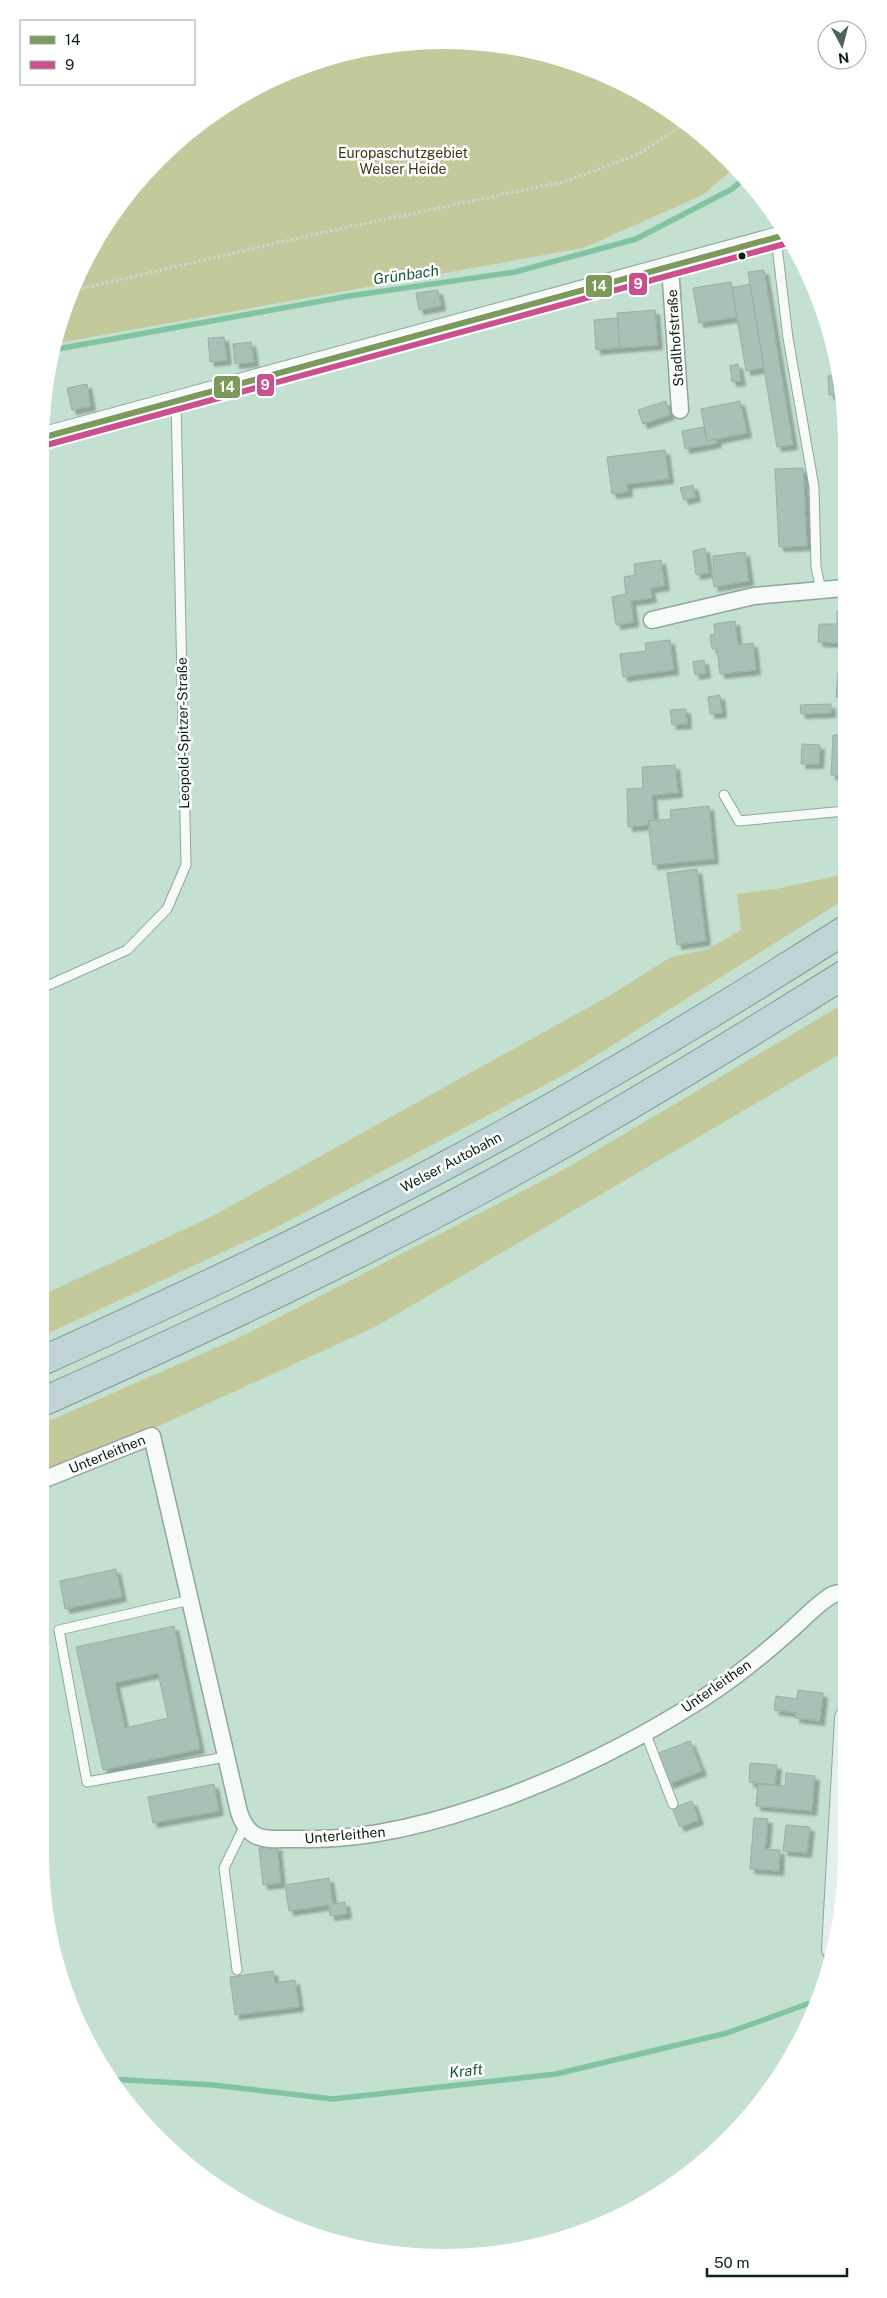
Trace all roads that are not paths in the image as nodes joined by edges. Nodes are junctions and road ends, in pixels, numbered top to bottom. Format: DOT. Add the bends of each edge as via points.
graph roads {
  1 [pos="780,237"];
  2 [pos="781,240"];
  3 [pos="670,267"];
  4 [pos="176,401"];
  5 [pos="680,410"];
  6 [pos="49,436"];
  7 [pos="838,589"];
  8 [pos="821,590"];
  9 [pos="652,620"];
  10 [pos="724,795"];
  11 [pos="838,812"];
  12 [pos="838,934"];
  13 [pos="838,978"];
  14 [pos="49,985"];
  15 [pos="49,1358"];
  16 [pos="49,1399"];
  17 [pos="49,1477"];
  18 [pos="838,1593"];
  19 [pos="190,1600"];
  20 [pos="645,1732"];
  21 [pos="226,1757"];
  22 [pos="673,1804"];
  23 [pos="244,1827"];
  24 [pos="237,1970"];
  1 -- 3 [label="street"];
  2 -- 8 [label="lane" via="788,338 814,487 816,566"];
  3 -- 4 [label="street"];
  3 -- 5 [label="street, Stadlhofstraße"];
  4 -- 6 [label="street"];
  4 -- 14 [label="lane, Leopold-Spitzer-Straße" via="186,865 167,909 127,950"];
  7 -- 8 [label="street"];
  8 -- 9 [label="street" via="754,596"];
  10 -- 11 [label="lane" via="739,821"];
  12 -- 15 [label="highway, Welser Autobahn" via="720,1010 438,1170 294,1244"];
  13 -- 16 [label="highway" via="686,1074 521,1168 370,1247 188,1336"];
  17 -- 19 [label="street, Unterleithen" via="152,1436"];
  18 -- 20 [label="street, Unterleithen" via="702,1698"];
  19 -- 21 [label="street, Unterleithen"];
  19 -- 21 [label="lane" via="59,1630 87,1782"];
  20 -- 22 [label="lane"];
  20 -- 23 [label="street, Unterleithen" via="605,1755 500,1800 396,1830 319,1840 256,1838"];
  21 -- 23 [label="street, Unterleithen"];
  23 -- 24 [label="lane" via="224,1868"];
}
